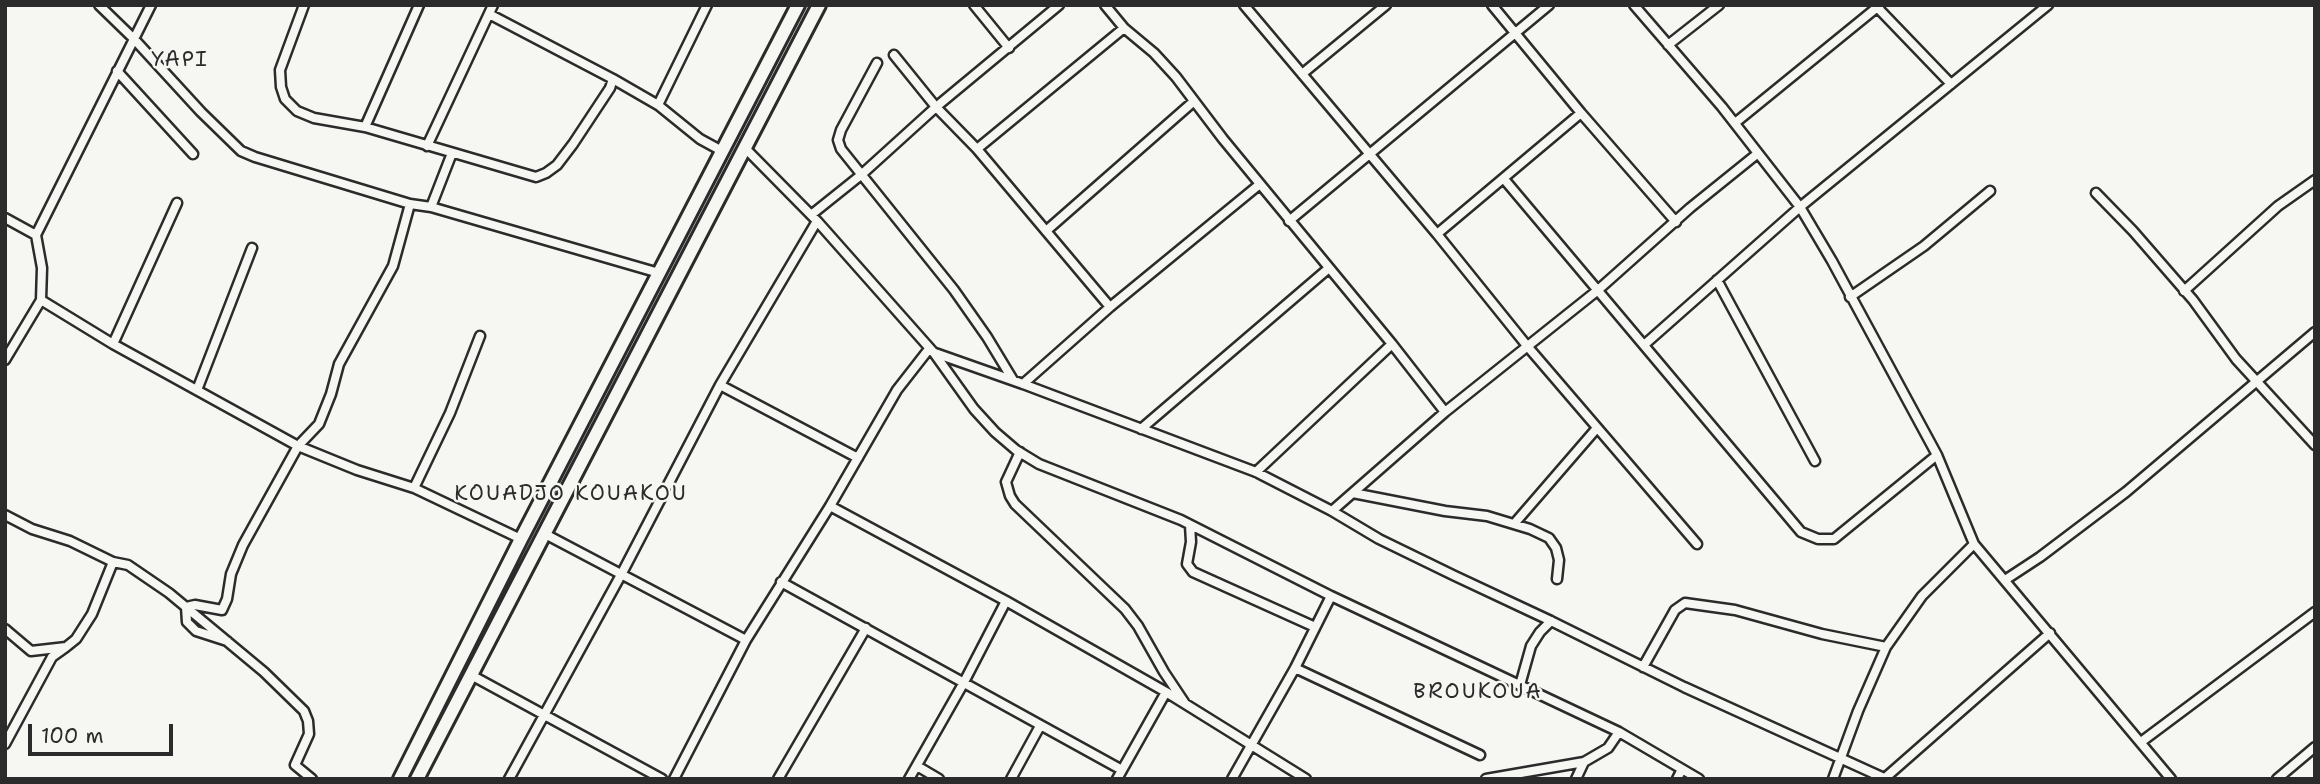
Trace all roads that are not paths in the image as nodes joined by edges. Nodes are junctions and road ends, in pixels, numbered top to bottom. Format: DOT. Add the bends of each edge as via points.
graph roads {
  1 [pos="99,5"];
  2 [pos="151,5"];
  3 [pos="304,5"];
  4 [pos="419,5"];
  5 [pos="493,5"];
  6 [pos="707,5"];
  7 [pos="798,5"];
  8 [pos="819,5"];
  9 [pos="974,5"];
  10 [pos="1059,5"];
  11 [pos="1105,5"];
  12 [pos="1244,5"];
  13 [pos="1386,5"];
  14 [pos="1492,5"];
  15 [pos="1549,5"];
  16 [pos="1634,5"];
  17 [pos="1719,5"];
  18 [pos="2048,5"];
  19 [pos="1877,6"];
  20 [pos="489,14"];
  21 [pos="1124,28"];
  22 [pos="1516,34"];
  23 [pos="134,38"];
  24 [pos="1668,46"];
  25 [pos="1009,48"];
  26 [pos="894,55"];
  27 [pos="877,64"];
  28 [pos="117,71"];
  29 [pos="1302,74"];
  30 [pos="613,79"];
  31 [pos="1951,84"];
  32 [pos="1193,102"];
  33 [pos="658,105"];
  34 [pos="936,107"];
  35 [pos="1581,113"];
  36 [pos="1735,123"];
  37 [pos="365,127"];
  38 [pos="427,146"];
  39 [pos="745,148"];
  40 [pos="977,149"];
  41 [pos="722,151"];
  42 [pos="193,153"];
  43 [pos="452,153"];
  44 [pos="1369,153"];
  45 [pos="1757,154"];
  46 [pos="861,175"];
  47 [pos="1504,179"];
  48 [pos="2315,180"];
  49 [pos="1260,184"];
  50 [pos="1990,191"];
  51 [pos="2096,194"];
  52 [pos="177,203"];
  53 [pos="410,204"];
  54 [pos="431,207"];
  55 [pos="1800,207"];
  56 [pos="5,218"];
  57 [pos="814,218"];
  58 [pos="1289,220"];
  59 [pos="1676,222"];
  60 [pos="1046,231"];
  61 [pos="1437,234"];
  62 [pos="36,236"];
  63 [pos="252,248"];
  64 [pos="1329,268"];
  65 [pos="659,272"];
  66 [pos="1717,280"];
  67 [pos="1598,290"];
  68 [pos="2184,290"];
  69 [pos="1850,297"];
  70 [pos="41,300"];
  71 [pos="1110,307"];
  72 [pos="2315,332"];
  73 [pos="480,336"];
  74 [pos="113,344"];
  75 [pos="1392,344"];
  76 [pos="1644,345"];
  77 [pos="1528,347"];
  78 [pos="932,351"];
  79 [pos="5,360"];
  80 [pos="1013,380"];
  81 [pos="2258,382"];
  82 [pos="1023,384"];
  83 [pos="720,385"];
  84 [pos="197,390"];
  85 [pos="1445,412"];
  86 [pos="1597,428"];
  87 [pos="1141,429"];
  88 [pos="2315,445"];
  89 [pos="298,446"];
  90 [pos="1020,452"];
  91 [pos="1937,455"];
  92 [pos="858,458"];
  93 [pos="1815,461"];
  94 [pos="1256,472"];
  95 [pos="414,488"];
  96 [pos="1353,493"];
  97 [pos="830,506"];
  98 [pos="1332,511"];
  99 [pos="5,515"];
  100 [pos="1514,524"];
  101 [pos="1190,525"];
  102 [pos="545,534"];
  103 [pos="521,540"];
  104 [pos="1697,544"];
  105 [pos="1974,544"];
  106 [pos="113,562"];
  107 [pos="622,573"];
  108 [pos="1557,579"];
  109 [pos="2005,580"];
  110 [pos="781,582"];
  111 [pos="1331,596"];
  112 [pos="1006,601"];
  113 [pos="186,607"];
  114 [pos="2315,612"];
  115 [pos="1551,621"];
  116 [pos="1315,627"];
  117 [pos="866,628"];
  118 [pos="5,629"];
  119 [pos="2050,633"];
  120 [pos="746,640"];
  121 [pos="66,647"];
  122 [pos="1886,647"];
  123 [pos="1643,667"];
  124 [pos="1295,668"];
  125 [pos="471,675"];
  126 [pos="963,684"];
  127 [pos="1520,685"];
  128 [pos="1166,692"];
  129 [pos="1186,705"];
  130 [pos="545,715"];
  131 [pos="1040,726"];
  132 [pos="1619,732"];
  133 [pos="6,740"];
  134 [pos="2141,742"];
  135 [pos="1252,745"];
  136 [pos="2315,747"];
  137 [pos="1480,755"];
  138 [pos="1840,759"];
  139 [pos="1584,762"];
  140 [pos="917,766"];
  141 [pos="1682,769"];
  142 [pos="1122,770"];
  143 [pos="312,779"];
  144 [pos="400,779"];
  145 [pos="417,779"];
  146 [pos="509,779"];
  147 [pos="662,779"];
  148 [pos="674,779"];
  149 [pos="778,779"];
  150 [pos="909,779"];
  151 [pos="939,779"];
  152 [pos="1011,779"];
  153 [pos="1117,779"];
  154 [pos="1231,779"];
  155 [pos="1306,779"];
  156 [pos="1486,779"];
  157 [pos="1576,779"];
  158 [pos="1677,779"];
  159 [pos="1699,779"];
  160 [pos="1833,779"];
  161 [pos="1886,779"];
  162 [pos="2171,779"];
  163 [pos="2277,779"];
  1 -- 23 [label="street"];
  2 -- 23 [label="street"];
  3 -- 37 [label="street" via="280,70 285,99 314,118"];
  4 -- 37 [label="street"];
  5 -- 20 [label="street"];
  6 -- 33 [label="street"];
  7 -- 41 [label="main road"];
  8 -- 39 [label="main road"];
  9 -- 25 [label="street"];
  10 -- 25 [label="street"];
  11 -- 21 [label="street"];
  12 -- 29 [label="street"];
  13 -- 29 [label="street"];
  14 -- 22 [label="street"];
  15 -- 22 [label="street"];
  16 -- 24 [label="street"];
  17 -- 24 [label="street"];
  18 -- 31 [label="street"];
  19 -- 31 [label="street"];
  19 -- 36 [label="street"];
  20 -- 30 [label="street"];
  20 -- 38 [label="street"];
  21 -- 32 [label="street" via="1154,53"];
  21 -- 40 [label="street"];
  22 -- 35 [label="street"];
  22 -- 44 [label="street"];
  23 -- 28 [label="street"];
  23 -- 53 [label="street" via="241,151"];
  24 -- 36 [label="street"];
  25 -- 34 [label="street"];
  26 -- 34 [label="street"];
  27 -- 46 [label="street" via="838,139"];
  28 -- 42 [label="street"];
  28 -- 62 [label="street"];
  29 -- 44 [label="street"];
  30 -- 33 [label="street"];
  30 -- 43 [label="street" via="573,144 546,173 527,176"];
  31 -- 55 [label="street"];
  32 -- 49 [label="street"];
  32 -- 60 [label="street"];
  33 -- 41 [label="street"];
  34 -- 40 [label="street"];
  34 -- 46 [label="street"];
  35 -- 47 [label="street"];
  35 -- 59 [label="street"];
  36 -- 45 [label="street"];
  37 -- 38 [label="street"];
  38 -- 43 [label="street"];
  39 -- 57 [label="street"];
  39 -- 102 [label="main road"];
  40 -- 60 [label="street"];
  41 -- 65 [label="main road"];
  43 -- 54 [label="street"];
  44 -- 58 [label="street"];
  44 -- 61 [label="street"];
  45 -- 55 [label="street"];
  45 -- 59 [label="street"];
  46 -- 57 [label="street"];
  46 -- 80 [label="street" via="954,290"];
  47 -- 61 [label="street"];
  47 -- 67 [label="street"];
  48 -- 68 [label="street" via="2278,206"];
  49 -- 58 [label="street"];
  49 -- 71 [label="street"];
  50 -- 69 [label="street" via="1924,246"];
  51 -- 68 [label="street"];
  52 -- 74 [label="street"];
  53 -- 54 [label="street"];
  53 -- 89 [label="street" via="393,266 339,364 319,424"];
  54 -- 65 [label="street"];
  55 -- 66 [label="street"];
  55 -- 69 [label="street"];
  56 -- 62 [label="street"];
  57 -- 78 [label="street"];
  57 -- 83 [label="street"];
  58 -- 64 [label="street"];
  59 -- 67 [label="street"];
  60 -- 71 [label="street"];
  61 -- 77 [label="street"];
  62 -- 70 [label="street"];
  63 -- 84 [label="street"];
  64 -- 75 [label="street"];
  64 -- 87 [label="street"];
  65 -- 103 [label="main road"];
  66 -- 76 [label="street"];
  66 -- 93 [label="street"];
  67 -- 76 [label="street"];
  67 -- 77 [label="street"];
  68 -- 81 [label="street"];
  69 -- 91 [label="street"];
  70 -- 74 [label="street"];
  70 -- 79 [label="street"];
  71 -- 82 [label="street"];
  72 -- 81 [label="street"];
  73 -- 95 [label="street"];
  74 -- 84 [label="street"];
  75 -- 85 [label="street"];
  75 -- 94 [label="street"];
  76 -- 91 [label="street" via="1801,532 1818,539 1833,539"];
  77 -- 85 [label="street"];
  77 -- 86 [label="street"];
  78 -- 80 [label="street"];
  78 -- 90 [label="street" via="974,409"];
  78 -- 92 [label="street" via="897,390"];
  80 -- 82 [label="street"];
  81 -- 88 [label="street"];
  81 -- 109 [label="street" via="2126,492"];
  82 -- 87 [label="street"];
  83 -- 92 [label="street"];
  83 -- 107 [label="street"];
  84 -- 89 [label="street"];
  85 -- 96 [label="street"];
  86 -- 100 [label="street"];
  86 -- 104 [label="street"];
  87 -- 94 [label="street"];
  89 -- 95 [label="street"];
  89 -- 113 [label="street" via="243,545 222,610"];
  90 -- 101 [label="street" via="1039,464"];
  90 -- 129 [label="street" via="1006,482 1010,496 1125,610"];
  91 -- 105 [label="street"];
  92 -- 97 [label="street"];
  94 -- 98 [label="street"];
  95 -- 103 [label="street"];
  96 -- 98 [label="street"];
  96 -- 100 [label="street"];
  97 -- 110 [label="street"];
  97 -- 112 [label="street"];
  98 -- 115 [label="street" via="1379,539"];
  99 -- 106 [label="street"];
  100 -- 108 [label="street" via="1549,538 1559,560"];
  101 -- 111 [label="street"];
  101 -- 116 [label="street" via="1187,564 1193,572"];
  102 -- 107 [label="street"];
  102 -- 125 [label="main road"];
  103 -- 144 [label="main road"];
  105 -- 109 [label="street"];
  105 -- 122 [label="street" via="1922,596"];
  106 -- 113 [label="street" via="147,576"];
  106 -- 121 [label="street" via="92,614"];
  107 -- 120 [label="street"];
  107 -- 130 [label="street"];
  109 -- 119 [label="street"];
  110 -- 117 [label="street"];
  110 -- 120 [label="street"];
  111 -- 116 [label="street"];
  111 -- 127 [label="street"];
  112 -- 126 [label="street"];
  112 -- 128 [label="street"];
  113 -- 143 [label="street" via="304,711 309,734 295,765"];
  114 -- 134 [label="street"];
  115 -- 123 [label="street"];
  115 -- 127 [label="street" via="1531,646"];
  116 -- 124 [label="street"];
  117 -- 126 [label="street"];
  117 -- 149 [label="street"];
  118 -- 121 [label="street" via="31,651"];
  119 -- 134 [label="street"];
  119 -- 161 [label="street"];
  120 -- 148 [label="street"];
  121 -- 133 [label="street" via="52,657"];
  122 -- 123 [label="street" via="1735,610 1685,603 1675,610"];
  122 -- 138 [label="street"];
  123 -- 138 [label="street"];
  124 -- 135 [label="street"];
  124 -- 137 [label="street"];
  125 -- 130 [label="street"];
  125 -- 145 [label="main road"];
  126 -- 131 [label="street"];
  126 -- 140 [label="street"];
  127 -- 132 [label="street"];
  128 -- 129 [label="street"];
  128 -- 142 [label="street"];
  129 -- 135 [label="street"];
  130 -- 146 [label="street"];
  130 -- 147 [label="street"];
  131 -- 142 [label="street"];
  131 -- 152 [label="street"];
  132 -- 139 [label="street" via="1608,748"];
  132 -- 141 [label="street"];
  134 -- 162 [label="street"];
  135 -- 154 [label="street"];
  135 -- 155 [label="street"];
  136 -- 163 [label="street"];
  138 -- 160 [label="street"];
  138 -- 161 [label="street"];
  139 -- 156 [label="street"];
  139 -- 157 [label="street"];
  140 -- 150 [label="street"];
  140 -- 151 [label="street"];
  141 -- 158 [label="street"];
  141 -- 159 [label="street"];
  142 -- 153 [label="street"];
}
